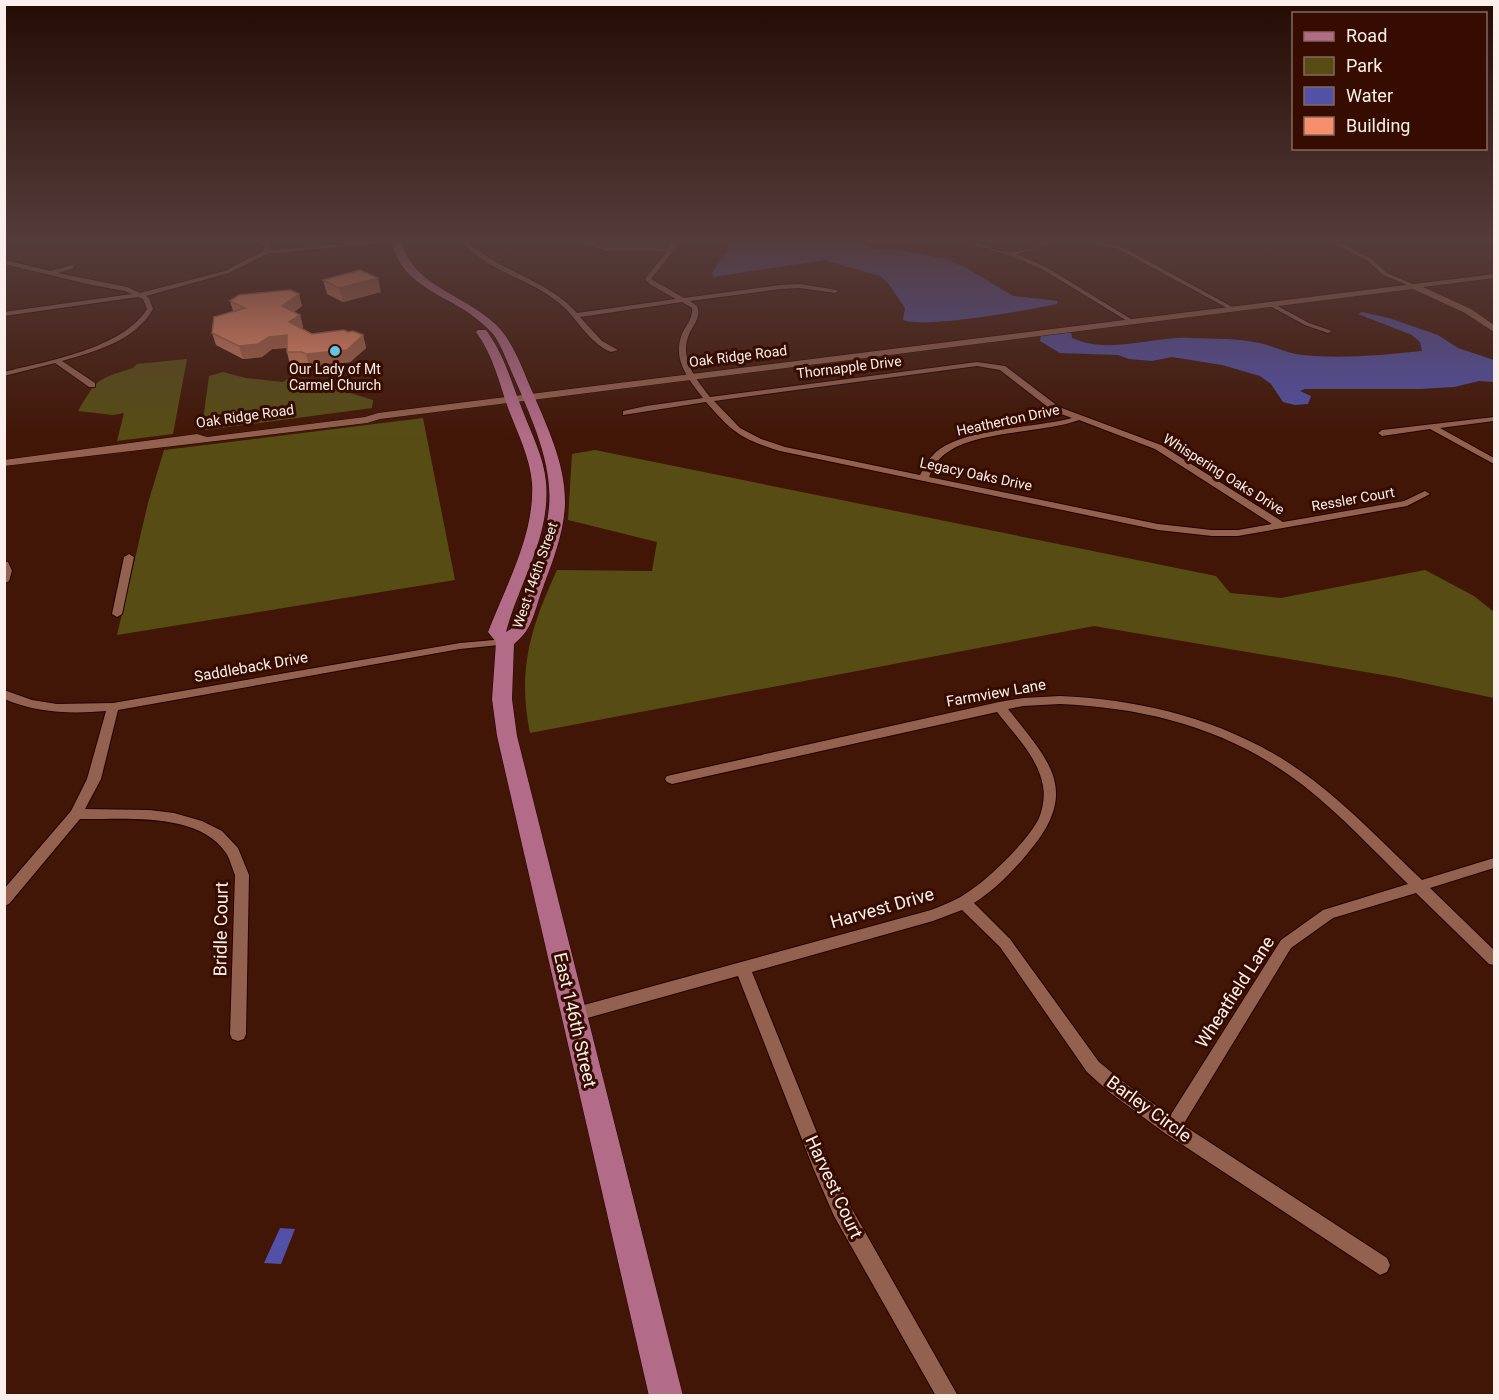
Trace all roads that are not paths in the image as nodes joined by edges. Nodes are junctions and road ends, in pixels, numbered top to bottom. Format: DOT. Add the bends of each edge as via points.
graph roads {
  1 [pos="60,306"];
  2 [pos="149,306"];
  3 [pos="449,306"];
  4 [pos="466,306"];
  5 [pos="566,306"];
  6 [pos="650,306"];
  7 [pos="692,306"];
  8 [pos="1107,306"];
  9 [pos="1228,306"];
  10 [pos="1253,306"];
  11 [pos="1274,306"];
  12 [pos="1458,306"];
  13 [pos="1233,309"];
  14 [pos="4,314"];
  15 [pos="576,315"];
  16 [pos="1131,321"];
  17 [pos="1494,328"];
  18 [pos="1328,331"];
  19 [pos="614,350"];
  20 [pos="56,360"];
  21 [pos="993,365"];
  22 [pos="4,374"];
  23 [pos="692,376"];
  24 [pos="92,385"];
  25 [pos="519,398"];
  26 [pos="709,399"];
  27 [pos="626,413"];
  28 [pos="1076,418"];
  29 [pos="1494,419"];
  30 [pos="1432,427"];
  31 [pos="1382,433"];
  32 [pos="1494,461"];
  33 [pos="4,463"];
  34 [pos="924,477"];
  35 [pos="1425,494"];
  36 [pos="1282,526"];
  37 [pos="129,557"];
  38 [pos="4,564"];
  39 [pos="4,581"];
  40 [pos="117,614"];
  41 [pos="505,642"];
  42 [pos="4,694"];
  43 [pos="999,706"];
  44 [pos="113,707"];
  45 [pos="672,779"];
  46 [pos="76,814"];
  47 [pos="1494,863"];
  48 [pos="1418,885"];
  49 [pos="4,900"];
  50 [pos="964,902"];
  51 [pos="1494,959"];
  52 [pos="743,968"];
  53 [pos="573,1015"];
  54 [pos="238,1034"];
  55 [pos="1172,1128"];
  56 [pos="1380,1265"];
  57 [pos="666,1395"];
  58 [pos="948,1395"];
  1 -- 14 [label="street"];
  2 -- 20 [label="street" via="147,317 138,326 101,346"];
  3 -- 25 [label="main road, West 146th Street" via="481,331"];
  4 -- 25 [label="main road, West 146th Street" via="494,328 507,348"];
  5 -- 15 [label="street"];
  6 -- 15 [label="street"];
  7 -- 23 [label="street, Legacy Oaks Drive" via="697,311 684,337 683,360"];
  8 -- 16 [label="street"];
  9 -- 13 [label="street"];
  10 -- 13 [label="street, Oak Ridge Road"];
  11 -- 18 [label="street"];
  12 -- 17 [label="street"];
  13 -- 16 [label="street, Oak Ridge Road"];
  15 -- 19 [label="street" via="600,344"];
  16 -- 23 [label="street, Oak Ridge Road"];
  20 -- 22 [label="street"];
  20 -- 24 [label="street"];
  21 -- 26 [label="street, Thornapple Drive"];
  21 -- 28 [label="street, Whispering Oaks Drive" via="1048,405"];
  23 -- 25 [label="street, Oak Ridge Road"];
  23 -- 26 [label="street, Legacy Oaks Drive"];
  25 -- 33 [label="street, Oak Ridge Road"];
  25 -- 41 [label="main road, West 146th Street" via="540,499 534,529 498,632"];
  26 -- 27 [label="street, Thornapple Drive"];
  26 -- 34 [label="street, Legacy Oaks Drive" via="733,427 756,440"];
  28 -- 34 [label="street, Heatherton Drive" via="1048,428 955,444 941,452"];
  28 -- 36 [label="street, Whispering Oaks Drive" via="1158,447"];
  29 -- 30 [label="street"];
  30 -- 31 [label="street"];
  30 -- 32 [label="street"];
  34 -- 36 [label="street, Legacy Oaks Drive" via="1182,531 1238,533"];
  35 -- 36 [label="street, Ressler Court" via="1407,503"];
  37 -- 40 [label="street"];
  38 -- 39 [label="street"];
  41 -- 44 [label="street, Saddleback Drive" via="448,648"];
  41 -- 53 [label="main road, East 146th Street" via="505,722"];
  42 -- 44 [label="street, Saddleback Drive" via="46,707"];
  43 -- 45 [label="street, Farmview Lane"];
  43 -- 48 [label="street, Farmview Lane" via="1051,699 1106,702 1176,716 1214,730 1263,753 1306,781"];
  43 -- 50 [label="street, Harvest Drive" via="1045,769 1049,809 1034,836 985,888"];
  44 -- 46 [label="street" via="94,779"];
  46 -- 49 [label="street"];
  46 -- 54 [label="street, Bridle Court" via="177,818 208,828 231,847 242,876"];
  47 -- 48 [label="street, Wheatfield Lane"];
  48 -- 51 [label="street, Farmview Lane"];
  48 -- 55 [label="street, Wheatfield Lane" via="1328,914 1287,944"];
  50 -- 52 [label="street, Harvest Drive" via="933,915"];
  50 -- 55 [label="street, Barley Circle" via="1005,943 1094,1067"];
  52 -- 53 [label="street, Harvest Drive"];
  52 -- 58 [label="street, Harvest Court" via="841,1209"];
  53 -- 57 [label="main road, East 146th Street"];
  55 -- 56 [label="street, Barley Circle"];
}
